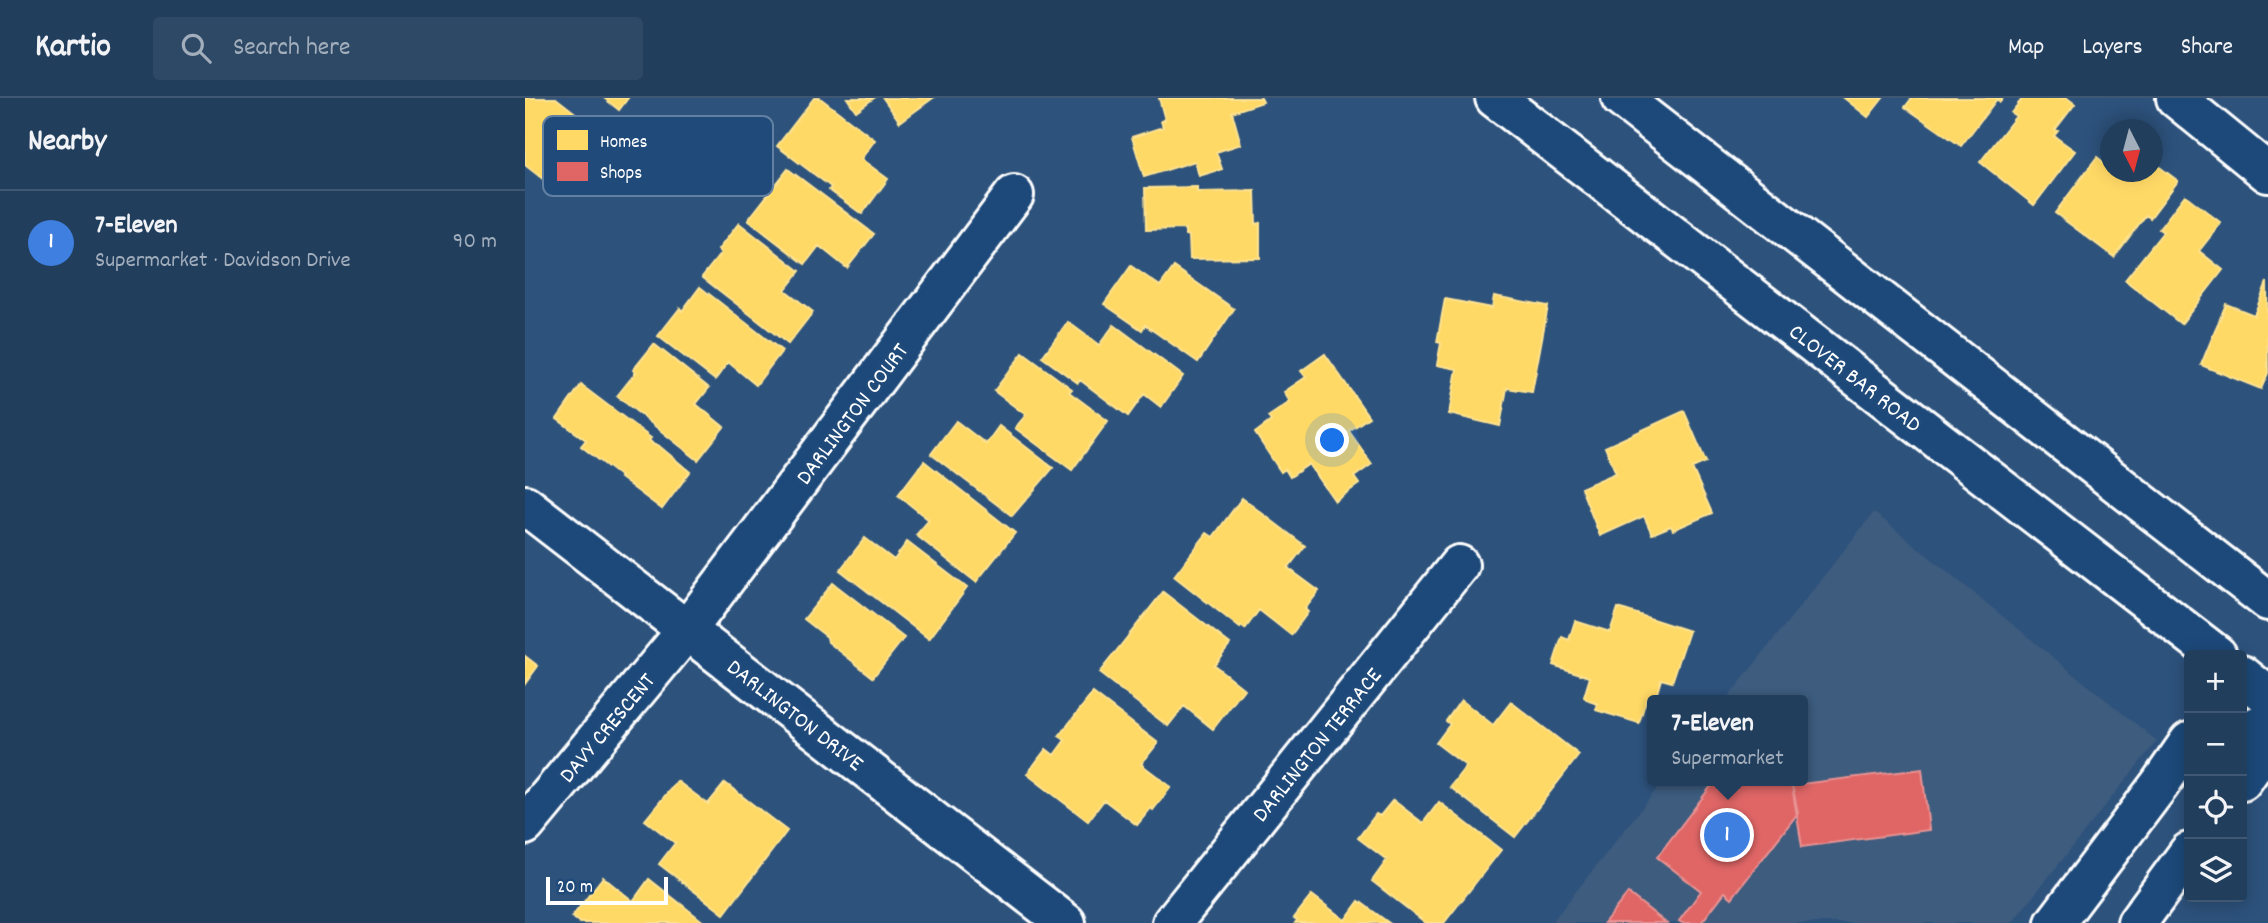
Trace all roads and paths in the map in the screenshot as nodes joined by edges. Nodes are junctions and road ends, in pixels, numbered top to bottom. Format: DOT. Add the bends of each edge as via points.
graph roads {
  1 [pos="1495,98"];
  2 [pos="1621,98"];
  3 [pos="2176,98"];
  4 [pos="2268,173"];
  5 [pos="1014,195"];
  6 [pos="525,505"];
  7 [pos="1459,565"];
  8 [pos="2268,601"];
  9 [pos="687,630"];
  10 [pos="2211,650"];
  11 [pos="2247,687"];
  12 [pos="2259,715"];
  13 [pos="2184,749"];
  14 [pos="2245,776"];
  15 [pos="525,825"];
  16 [pos="2184,859"];
  17 [pos="1066,923"];
  18 [pos="1172,923"];
  19 [pos="2055,923"];
  20 [pos="2137,923"];
  1 -- 10 [label="street, CLOVER BAR ROAD"];
  2 -- 8 [label="street"];
  3 -- 4 [label="street"];
  5 -- 9 [label="street, DARLINGTON COURT"];
  6 -- 9 [label="street, DARLINGTON DRIVE"];
  7 -- 18 [label="street, DARLINGTON TERRACE"];
  9 -- 15 [label="street, DAVY CRESCENT"];
  9 -- 17 [label="street, DARLINGTON DRIVE"];
  11 -- 12 [label="street"];
  12 -- 14 [label="street" via="2257,760"];
  13 -- 19 [label="street"];
  16 -- 20 [label="street"];
}
